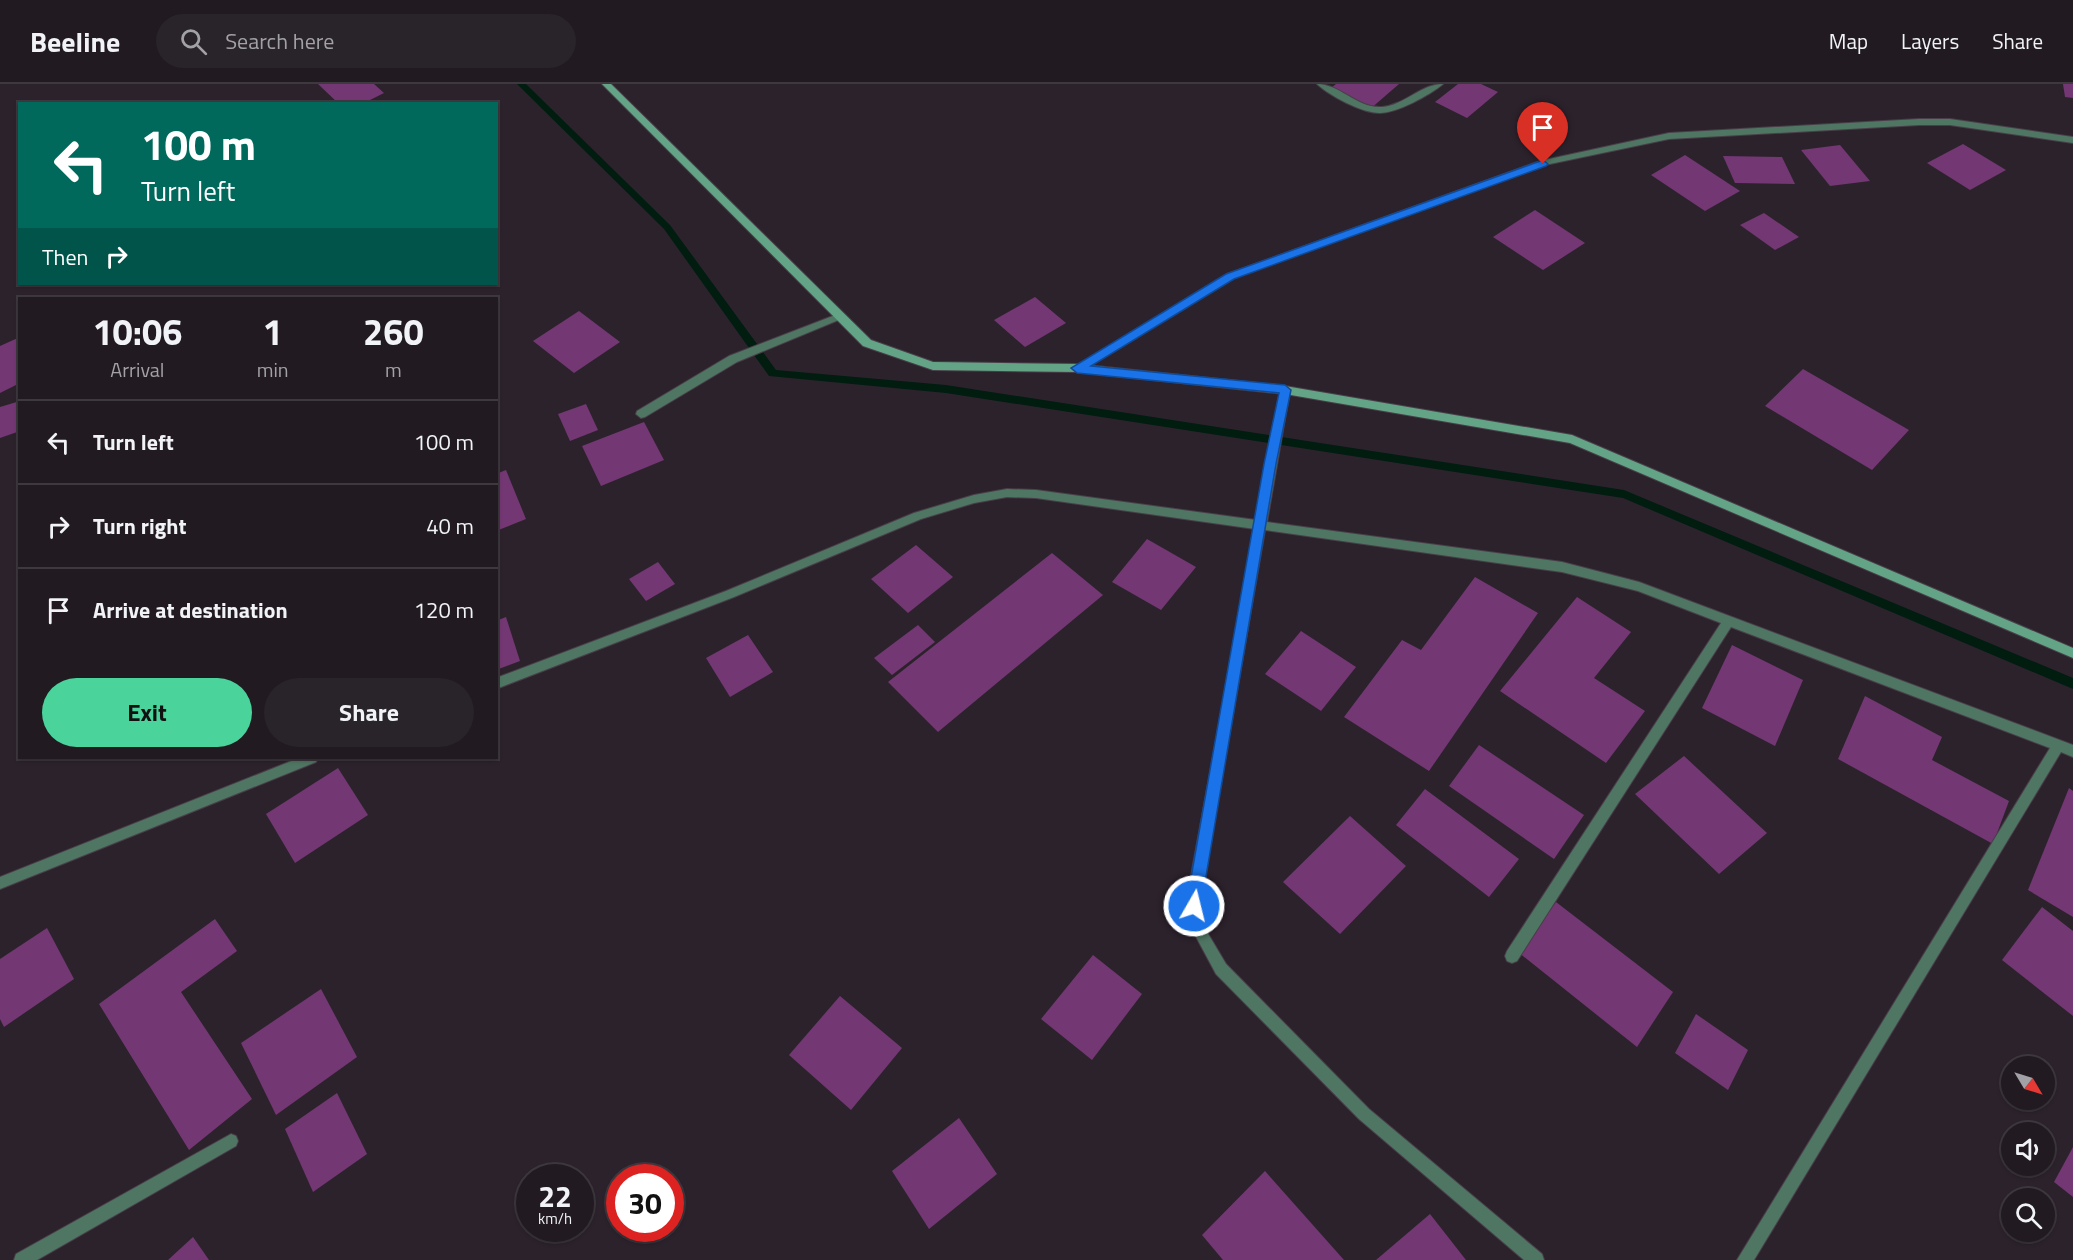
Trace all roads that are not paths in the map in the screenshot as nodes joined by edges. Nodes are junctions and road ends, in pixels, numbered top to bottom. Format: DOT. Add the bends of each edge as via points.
graph roads {
  1 [pos="606,84"];
  2 [pos="1321,84"];
  3 [pos="1439,84"];
  4 [pos="2073,140"];
  5 [pos="838,317"];
  6 [pos="1077,368"];
  7 [pos="1285,390"];
  8 [pos="640,414"];
  9 [pos="1261,525"];
  10 [pos="1730,620"];
  11 [pos="2073,653"];
  12 [pos="498,683"];
  13 [pos="2059,745"];
  14 [pos="2073,751"];
  15 [pos="310,759"];
  16 [pos="0,883"];
  17 [pos="1512,956"];
  18 [pos="231,1141"];
  19 [pos="22,1260"];
  20 [pos="1536,1260"];
  21 [pos="1745,1260"];
  1 -- 5 [label="street"];
  2 -- 3 [label="street" via="1362,108 1386,111"];
  4 -- 6 [label="street" via="1950,122 1919,122 1670,136 1543,164 1230,276"];
  5 -- 6 [label="street" via="867,343 933,366"];
  5 -- 8 [label="street" via="732,359"];
  6 -- 7 [label="street"];
  7 -- 9 [label="street"];
  7 -- 11 [label="street" via="1572,439"];
  9 -- 10 [label="street" via="1562,567 1639,587"];
  9 -- 12 [label="street" via="1036,494 1006,493 974,499 918,516"];
  9 -- 20 [label="street" via="1195,892 1195,914 1203,943 1221,969 1364,1114"];
  10 -- 13 [label="street"];
  10 -- 17 [label="street"];
  13 -- 14 [label="street"];
  13 -- 21 [label="street"];
  15 -- 16 [label="street"];
  18 -- 19 [label="street"];
}
